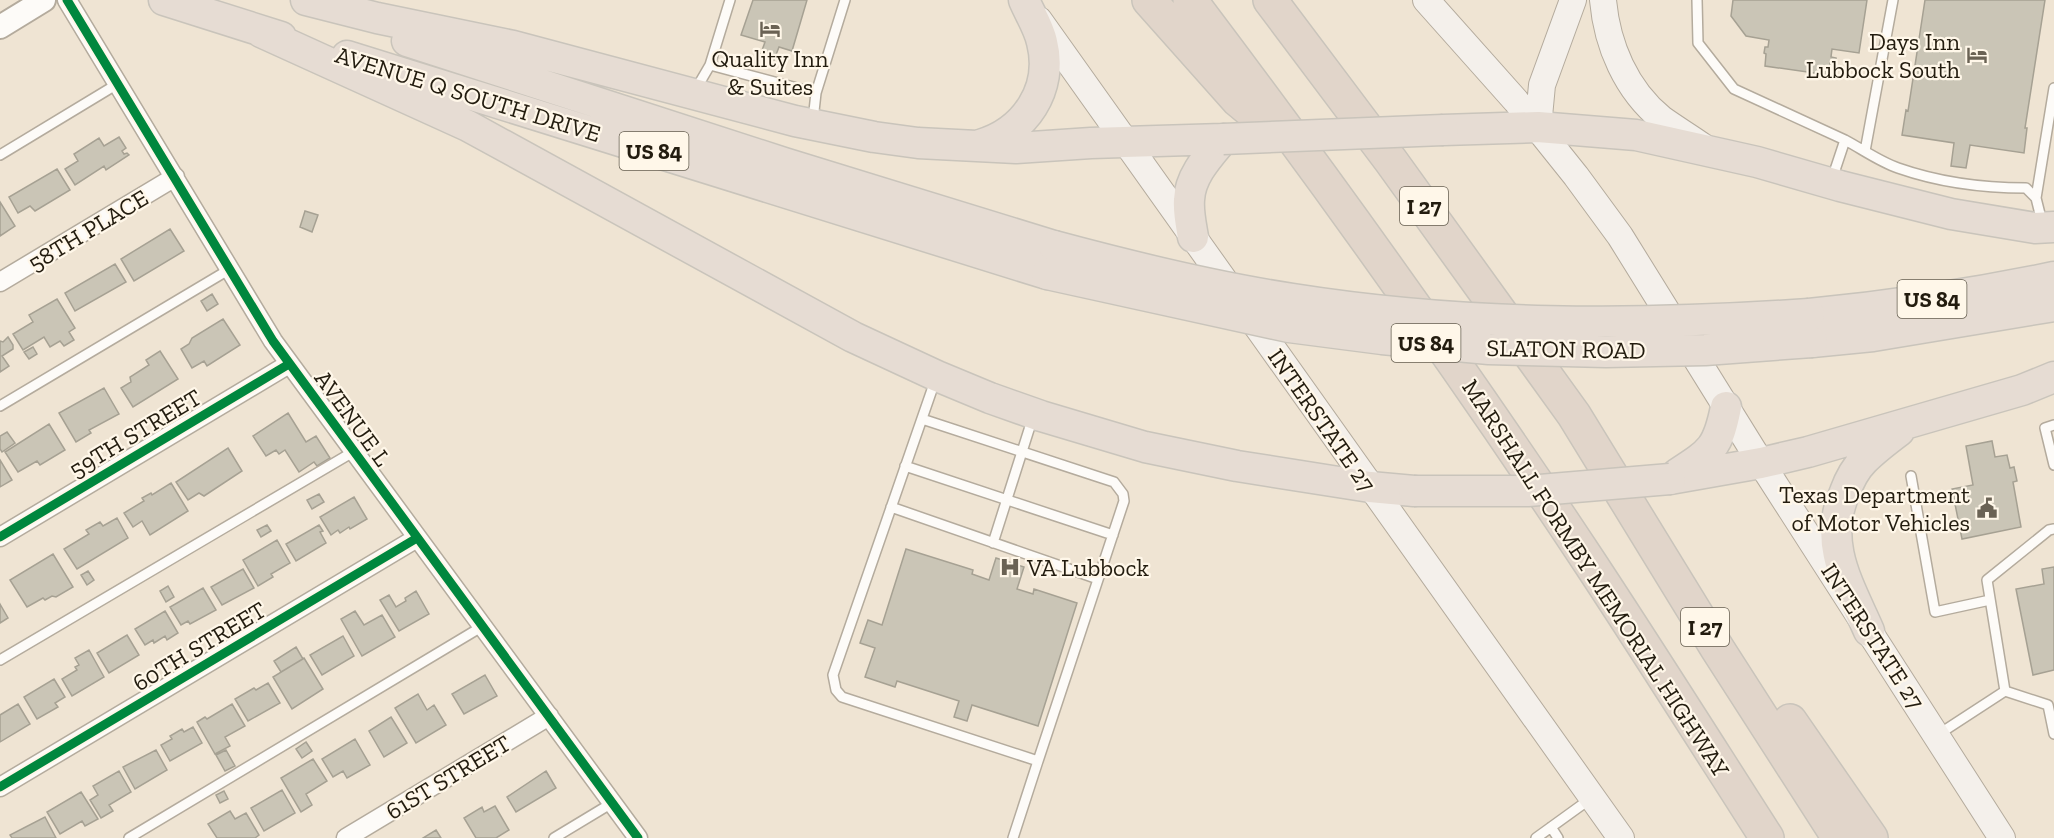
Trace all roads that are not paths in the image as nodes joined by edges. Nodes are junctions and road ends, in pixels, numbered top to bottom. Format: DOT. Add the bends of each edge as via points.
graph roads {
  1 [pos="44,0"];
  2 [pos="67,0"];
  3 [pos="164,0"];
  4 [pos="285,0"];
  5 [pos="306,0"];
  6 [pos="730,0"];
  7 [pos="844,0"];
  8 [pos="1025,0"];
  9 [pos="1149,0"];
  10 [pos="1190,0"];
  11 [pos="1270,0"];
  12 [pos="1426,0"];
  13 [pos="1573,0"];
  14 [pos="1603,0"];
  15 [pos="1697,0"];
  16 [pos="1893,0"];
  17 [pos="0,27"];
  18 [pos="261,32"];
  19 [pos="710,65"];
  20 [pos="119,83"];
  21 [pos="2054,88"];
  22 [pos="816,93"];
  23 [pos="693,94"];
  24 [pos="812,125"];
  25 [pos="1538,127"];
  26 [pos="1223,139"];
  27 [pos="1845,140"];
  28 [pos="1124,141"];
  29 [pos="973,146"];
  30 [pos="1301,150"];
  31 [pos="1708,150"];
  32 [pos="1865,151"];
  33 [pos="0,155"];
  34 [pos="175,177"];
  35 [pos="1831,184"];
  36 [pos="2046,213"];
  37 [pos="1192,237"];
  38 [pos="1050,260"];
  39 [pos="230,269"];
  40 [pos="2054,277"];
  41 [pos="0,282"];
  42 [pos="2054,306"];
  43 [pos="1811,328"];
  44 [pos="289,364"];
  45 [pos="937,376"];
  46 [pos="2054,377"];
  47 [pos="2054,381"];
  48 [pos="2022,390"];
  49 [pos="0,406"];
  50 [pos="1726,407"];
  51 [pos="1034,414"];
  52 [pos="1574,415"];
  53 [pos="922,419"];
  54 [pos="1906,425"];
  55 [pos="2054,426"];
  56 [pos="353,452"];
  57 [pos="1022,452"];
  58 [pos="1761,464"];
  59 [pos="2054,465"];
  60 [pos="906,466"];
  61 [pos="1911,476"];
  62 [pos="1670,479"];
  63 [pos="1370,487"];
  64 [pos="1007,501"];
  65 [pos="891,507"];
  66 [pos="2054,529"];
  67 [pos="1113,535"];
  68 [pos="0,537"];
  69 [pos="417,538"];
  70 [pos="993,543"];
  71 [pos="1098,579"];
  72 [pos="1990,600"];
  73 [pos="483,626"];
  74 [pos="1869,632"];
  75 [pos="0,660"];
  76 [pos="2005,691"];
  77 [pos="549,716"];
  78 [pos="2054,734"];
  79 [pos="1937,735"];
  80 [pos="1038,761"];
  81 [pos="0,787"];
  82 [pos="1592,797"];
  83 [pos="612,803"];
  84 [pos="1551,827"];
  85 [pos="129,838"];
  86 [pos="346,838"];
  87 [pos="554,838"];
  88 [pos="638,838"];
  89 [pos="1013,838"];
  90 [pos="1536,838"];
  91 [pos="1558,838"];
  92 [pos="1621,838"];
  93 [pos="1767,838"];
  94 [pos="1839,838"];
  95 [pos="1871,838"];
  96 [pos="2002,838"];
  1 -- 17 [label="street"];
  2 -- 20 [label="street, AVENUE L"];
  3 -- 18 [label="highway, AVENUE Q SOUTH DRIVE / US 84"];
  4 -- 38 [label="highway, AVENUE Q SOUTH DRIVE / US 84"];
  5 -- 23 [label="highway" via="513,46"];
  6 -- 19 [label="lane"];
  7 -- 22 [label="lane"];
  8 -- 28 [label="main road, INTERSTATE 27"];
  8 -- 29 [label="highway" via="1044,49 1041,91 1026,117 1015,127"];
  9 -- 30 [label="highway" via="1238,100"];
  10 -- 30 [label="highway, MARSHALL FORMBY MEMORIAL HIGHWAY / I 27"];
  11 -- 52 [label="highway, I 27"];
  12 -- 25 [label="main road, INTERSTATE 27"];
  13 -- 25 [label="main road" via="1542,85"];
  14 -- 31 [label="main road" via="1609,38 1630,82 1661,118"];
  15 -- 27 [label="lane" via="1698,43 1734,89"];
  16 -- 32 [label="lane"];
  18 -- 38 [label="highway, AVENUE Q SOUTH DRIVE / US 84"];
  18 -- 45 [label="highway" via="468,126 853,337"];
  19 -- 22 [label="lane"];
  19 -- 23 [label="lane"];
  20 -- 33 [label="lane"];
  20 -- 34 [label="street, AVENUE L"];
  21 -- 36 [label="lane"];
  22 -- 24 [label="lane"];
  23 -- 24 [label="highway"];
  24 -- 29 [label="highway" via="874,138"];
  25 -- 26 [label="highway, bridge"];
  25 -- 31 [label="highway" via="1636,135"];
  25 -- 50 [label="main road, INTERSTATE 27" via="1620,236"];
  26 -- 28 [label="highway"];
  26 -- 37 [label="highway" via="1193,181 1189,200"];
  27 -- 32 [label="lane"];
  27 -- 35 [label="lane"];
  28 -- 29 [label="highway" via="1016,148"];
  28 -- 37 [label="main road, INTERSTATE 27"];
  30 -- 93 [label="highway, MARSHALL FORMBY MEMORIAL HIGHWAY / I 27" via="1389,269 1590,562"];
  31 -- 35 [label="highway"];
  32 -- 36 [label="lane" via="1897,168 1944,180 2026,188"];
  34 -- 39 [label="street, AVENUE L"];
  34 -- 41 [label="street, 58TH PLACE"];
  35 -- 36 [label="highway" via="1951,214 2035,228"];
  37 -- 63 [label="main road, INTERSTATE 27"];
  38 -- 43 [label="highway, SLATON ROAD / US 84, bridge" via="1288,327 1477,348 1705,350"];
  39 -- 44 [label="street, AVENUE L"];
  39 -- 49 [label="lane"];
  40 -- 43 [label="highway, SLATON ROAD / US 84" via="1877,308"];
  42 -- 43 [label="highway, SLATON ROAD / US 84" via="1895,332"];
  44 -- 56 [label="street, AVENUE L"];
  44 -- 68 [label="street, 59TH STREET"];
  45 -- 51 [label="highway"];
  45 -- 53 [label="lane"];
  46 -- 48 [label="highway"];
  47 -- 48 [label="street"];
  48 -- 54 [label="highway"];
  50 -- 58 [label="main road, INTERSTATE 27"];
  50 -- 62 [label="highway" via="1721,434 1708,454"];
  51 -- 57 [label="lane"];
  51 -- 63 [label="highway" via="1156,449"];
  52 -- 94 [label="highway, I 27"];
  52 -- 95 [label="highway" via="1706,593"];
  53 -- 57 [label="lane"];
  53 -- 60 [label="lane"];
  54 -- 58 [label="highway"];
  54 -- 74 [label="highway" via="1858,468 1840,501 1835,525 1842,570"];
  55 -- 59 [label="lane" via="2045,428"];
  56 -- 69 [label="street, AVENUE L"];
  56 -- 75 [label="lane"];
  57 -- 64 [label="lane"];
  57 -- 67 [label="lane" via="1114,482 1124,501"];
  58 -- 62 [label="highway"];
  58 -- 74 [label="main road, INTERSTATE 27"];
  60 -- 64 [label="lane"];
  60 -- 65 [label="lane"];
  61 -- 72 [label="lane" via="1935,612"];
  62 -- 63 [label="highway, bridge" via="1528,491 1414,492"];
  63 -- 82 [label="main road, INTERSTATE 27"];
  64 -- 67 [label="lane"];
  64 -- 70 [label="lane"];
  65 -- 70 [label="lane"];
  65 -- 80 [label="lane" via="832,675 836,690 842,697"];
  66 -- 72 [label="lane" via="1987,580"];
  67 -- 71 [label="lane"];
  69 -- 73 [label="street, AVENUE L"];
  69 -- 81 [label="street, 60TH STREET"];
  70 -- 71 [label="lane"];
  71 -- 80 [label="lane"];
  72 -- 76 [label="lane"];
  73 -- 77 [label="street, AVENUE L"];
  73 -- 85 [label="lane"];
  74 -- 79 [label="main road, INTERSTATE 27"];
  76 -- 78 [label="lane" via="2048,705"];
  76 -- 79 [label="lane"];
  77 -- 83 [label="street, AVENUE L"];
  77 -- 86 [label="street, 61ST STREET"];
  79 -- 96 [label="main road, INTERSTATE 27"];
  80 -- 89 [label="lane"];
  82 -- 84 [label="lane"];
  82 -- 92 [label="main road, INTERSTATE 27"];
  83 -- 87 [label="lane"];
  83 -- 88 [label="street, AVENUE L"];
  84 -- 90 [label="lane"];
  84 -- 91 [label="lane"];
}
